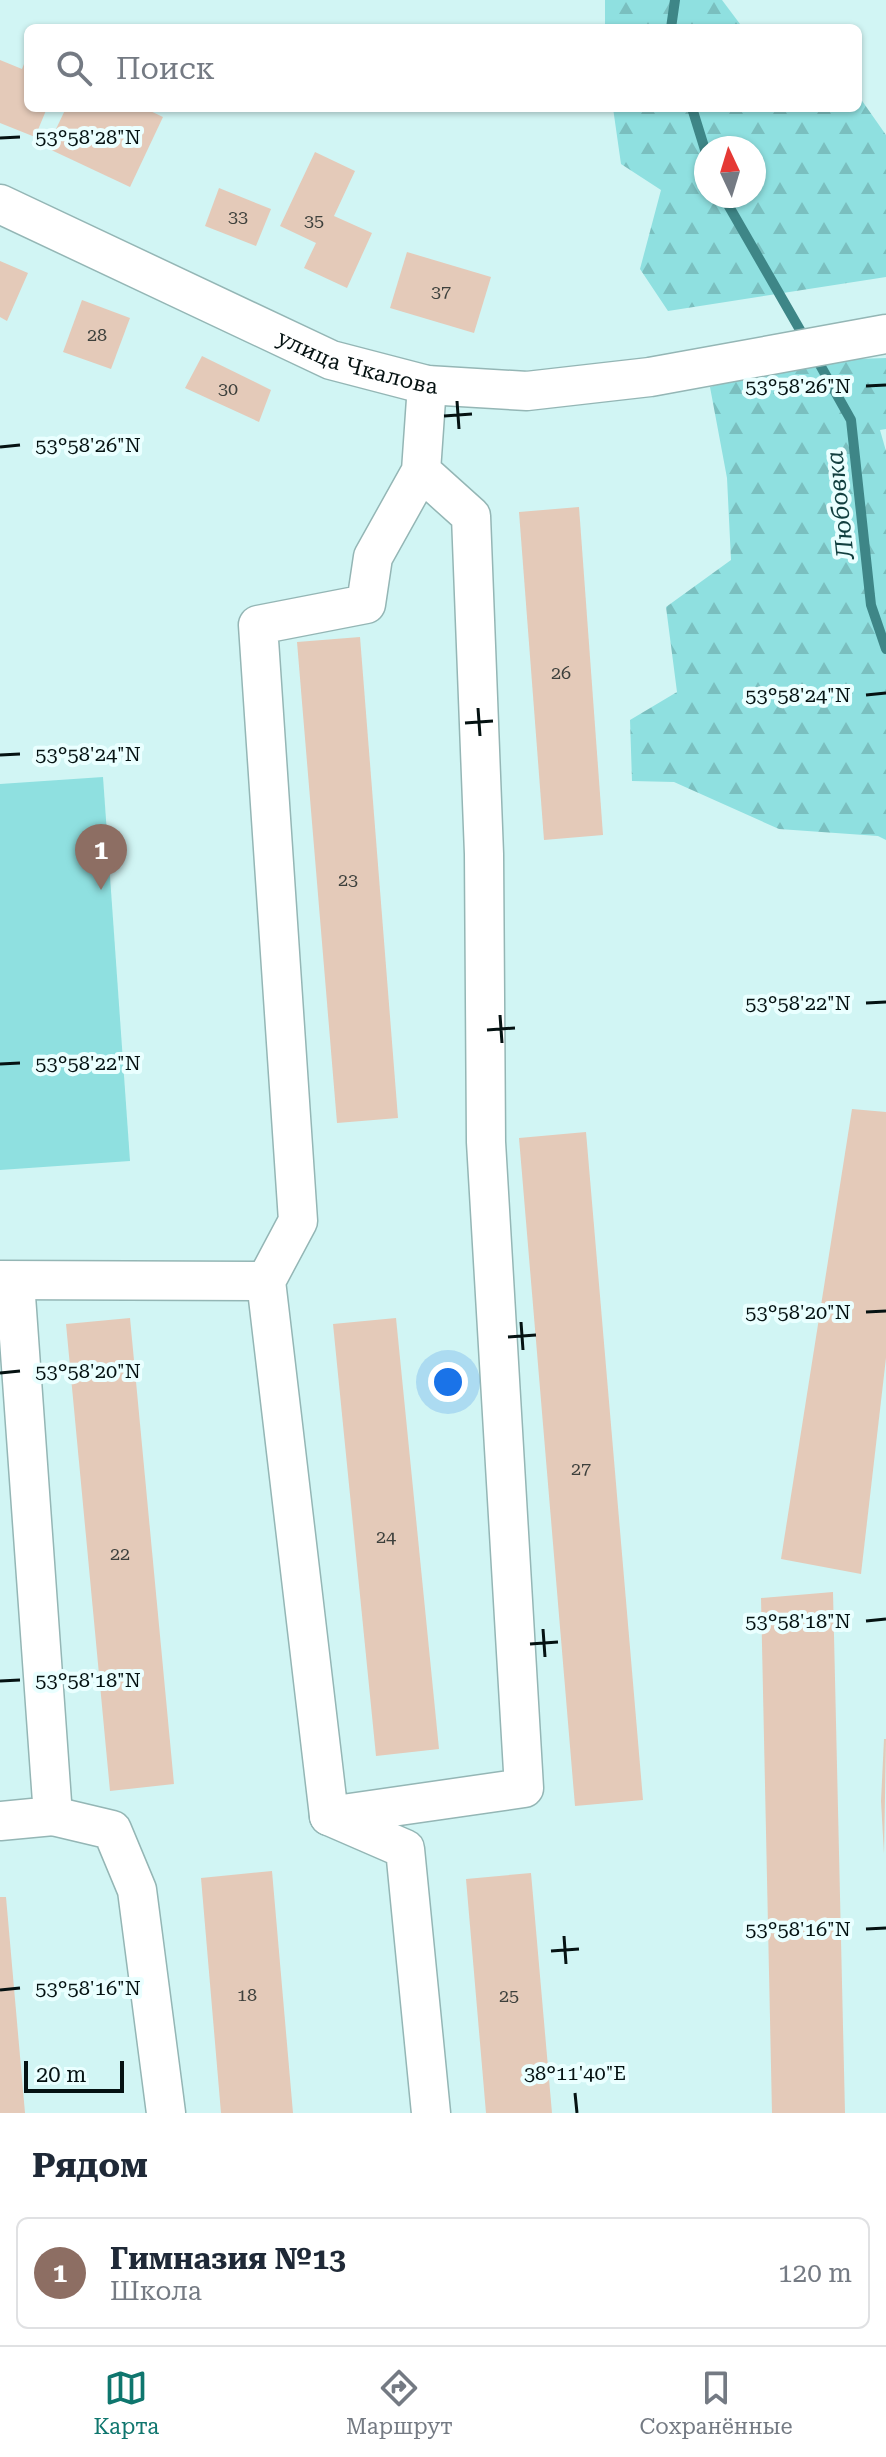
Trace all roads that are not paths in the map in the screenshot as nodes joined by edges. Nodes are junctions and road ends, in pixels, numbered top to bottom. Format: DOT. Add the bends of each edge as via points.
graph roads {
  1 [pos="0,204"];
  2 [pos="886,334"];
  3 [pos="427,385"];
  4 [pos="421,471"];
  5 [pos="8,1281"];
  6 [pos="266,1281"];
  7 [pos="53,1816"];
  8 [pos="329,1816"];
  9 [pos="0,1821"];
  10 [pos="166,2113"];
  11 [pos="431,2113"];
  1 -- 3 [label="street, улица Чкалова" via="331,360"];
  2 -- 3 [label="street, улица Чкалова" via="650,377 527,391"];
  3 -- 4 [label="street"];
  4 -- 6 [label="street" via="373,557 366,604 258,625 298,1221"];
  4 -- 8 [label="street" via="471,516 484,854 486,1142 524,1788"];
  5 -- 6 [label="street"];
  5 -- 7 [label="street"];
  6 -- 8 [label="street"];
  7 -- 9 [label="street"];
  7 -- 10 [label="street" via="112,1830 137,1890"];
  8 -- 11 [label="street" via="405,1849"];
}
